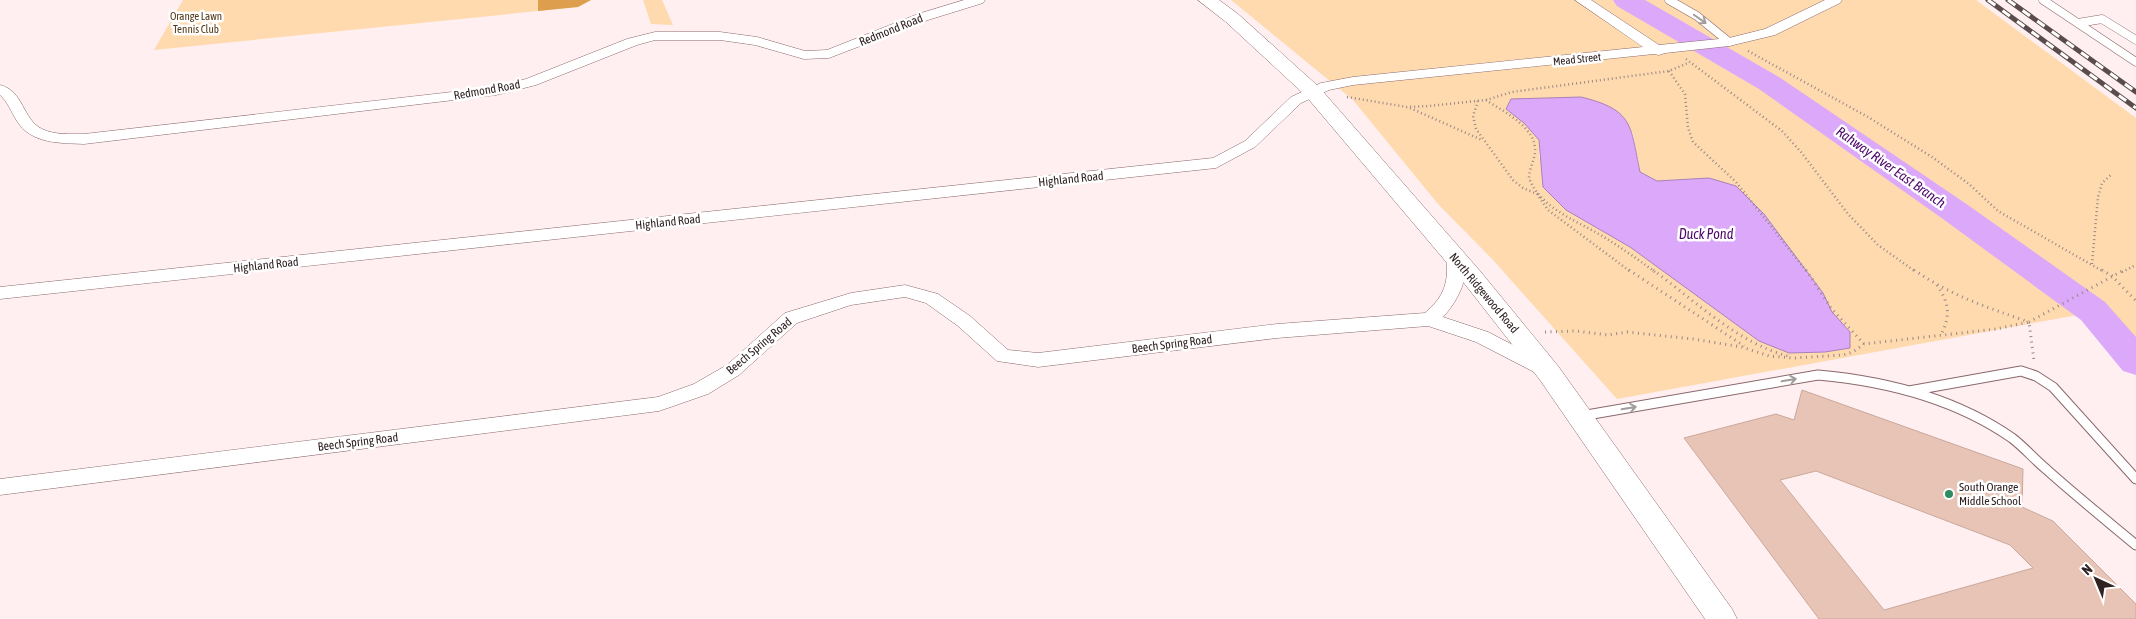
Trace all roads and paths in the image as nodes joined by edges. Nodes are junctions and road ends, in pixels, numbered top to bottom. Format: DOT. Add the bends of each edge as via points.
graph roads {
  1 [pos="978,0"];
  2 [pos="1207,0"];
  3 [pos="1582,0"];
  4 [pos="1669,0"];
  5 [pos="1835,0"];
  6 [pos="2043,0"];
  7 [pos="2078,23"];
  8 [pos="2136,40"];
  9 [pos="1723,43"];
  10 [pos="1743,48"];
  11 [pos="1659,51"];
  12 [pos="1686,51"];
  13 [pos="2136,62"];
  14 [pos="1688,63"];
  15 [pos="1669,71"];
  16 [pos="0,89"];
  17 [pos="1312,90"];
  18 [pos="1478,100"];
  19 [pos="1486,100"];
  20 [pos="1407,107"];
  21 [pos="1484,141"];
  22 [pos="2112,174"];
  23 [pos="1537,194"];
  24 [pos="1455,258"];
  25 [pos="2092,264"];
  26 [pos="2136,265"];
  27 [pos="2112,276"];
  28 [pos="1936,285"];
  29 [pos="0,293"];
  30 [pos="2136,302"];
  31 [pos="1429,318"];
  32 [pos="2029,322"];
  33 [pos="1545,332"];
  34 [pos="1941,335"];
  35 [pos="1864,344"];
  36 [pos="1751,350"];
  37 [pos="1794,358"];
  38 [pos="1549,373"];
  39 [pos="2036,376"];
  40 [pos="1909,391"];
  41 [pos="1580,416"];
  42 [pos="2136,479"];
  43 [pos="0,487"];
  44 [pos="2136,545"];
  45 [pos="1722,619"];
  1 -- 16 [label="street, Redmond Road" via="821,55 804,55 743,38 655,36 532,82 496,91 84,139 49,136 32,130 7,91"];
  2 -- 17 [label="street, North Ridgewood Road" via="1232,18"];
  3 -- 11 [label="street"];
  4 -- 9 [label="lane, one-way" via="1697,16"];
  5 -- 9 [label="street, Mead Street" via="1770,32"];
  6 -- 7 [label="lane"];
  7 -- 8 [label="lane" via="2102,19"];
  7 -- 13 [label="lane"];
  9 -- 12 [label="street, Mead Street"];
  10 -- 25 [label="path" via="1868,117 1932,157 1969,184 1998,211"];
  11 -- 12 [label="street, Mead Street"];
  11 -- 17 [label="street, Mead Street" via="1353,81"];
  12 -- 14 [label="path"];
  14 -- 15 [label="path"];
  14 -- 28 [label="path" via="1727,88 1782,131 1848,214 1878,245"];
  15 -- 19 [label="path" via="1512,92"];
  15 -- 35 [label="path" via="1685,94 1688,128 1693,142 1736,182 1799,260 1831,308"];
  17 -- 20 [label="path"];
  17 -- 24 [label="street, North Ridgewood Road"];
  17 -- 29 [label="street, Highland Road" via="1296,100 1250,144 1216,163"];
  18 -- 19 [label="path"];
  18 -- 20 [label="path"];
  18 -- 21 [label="path" via="1473,116"];
  19 -- 23 [label="path" via="1518,123 1533,139 1535,157 1528,178"];
  20 -- 21 [label="path"];
  21 -- 23 [label="path" via="1513,180"];
  22 -- 25 [label="path" via="2102,183 2098,197"];
  23 -- 36 [label="path" via="1548,210 1573,230 1645,282"];
  23 -- 37 [label="path" via="1611,241 1747,339"];
  24 -- 31 [label="street" via="1457,276 1452,292"];
  24 -- 38 [label="street, North Ridgewood Road"];
  25 -- 27 [label="path"];
  26 -- 27 [label="path"];
  27 -- 30 [label="path"];
  27 -- 32 [label="path"];
  28 -- 32 [label="path" via="1970,302"];
  28 -- 34 [label="path" via="1950,312"];
  31 -- 38 [label="street, Beech Spring Road" via="1509,349"];
  31 -- 43 [label="street, Beech Spring Road" via="1277,331 1038,360 1003,356 932,298 905,291 850,299 804,312 791,318 733,370 701,389 659,404"];
  32 -- 34 [label="path" via="2014,328"];
  32 -- 39 [label="path"];
  33 -- 36 [label="path" via="1608,335 1627,332 1694,339"];
  34 -- 35 [label="path"];
  35 -- 37 [label="path" via="1843,355"];
  36 -- 37 [label="path" via="1769,356"];
  38 -- 41 [label="street, North Ridgewood Road"];
  39 -- 40 [label="lane" via="2021,371"];
  39 -- 42 [label="lane" via="2053,387"];
  41 -- 40 [label="lane, one-way" via="1818,375 1851,378"];
  40 -- 44 [label="lane" via="1964,413 2006,435"];
  41 -- 45 [label="street, North Ridgewood Road"];
}
